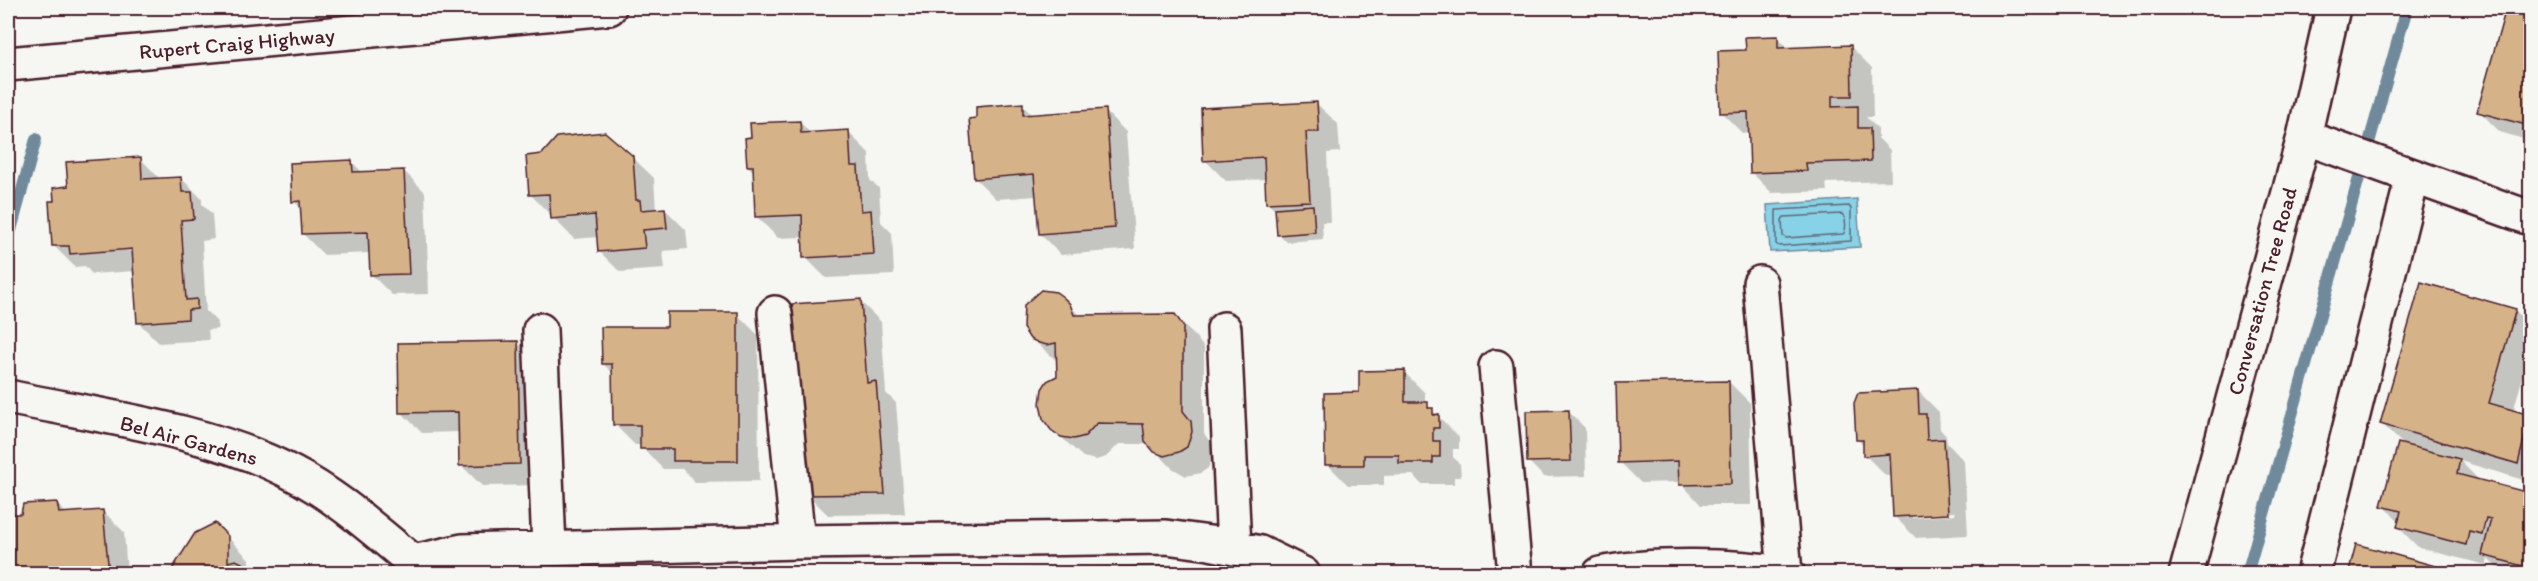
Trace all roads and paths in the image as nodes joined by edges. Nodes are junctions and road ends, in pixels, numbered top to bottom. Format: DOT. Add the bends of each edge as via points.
graph roads {
  1 [pos="609,8"];
  2 [pos="2333,8"];
  3 [pos="8,64"];
  4 [pos="2304,137"];
  5 [pos="2402,172"];
  6 [pos="2530,218"];
  7 [pos="1760,283"];
  8 [pos="775,313"];
  9 [pos="1224,329"];
  10 [pos="540,330"];
  11 [pos="1496,367"];
  12 [pos="8,397"];
  13 [pos="798,542"];
  14 [pos="549,548"];
  15 [pos="1234,548"];
  16 [pos="414,568"];
  17 [pos="1303,573"];
  18 [pos="1515,573"];
  19 [pos="1600,573"];
  20 [pos="1786,573"];
  21 [pos="2186,573"];
  22 [pos="2313,573"];
  1 -- 3 [label="street, Rupert Craig Highway"];
  2 -- 4 [label="street, Conversation Tree Road"];
  4 -- 5 [label="street"];
  4 -- 21 [label="street, Conversation Tree Road"];
  5 -- 6 [label="street"];
  5 -- 22 [label="street"];
  7 -- 20 [label="street"];
  8 -- 13 [label="street"];
  9 -- 15 [label="street"];
  10 -- 14 [label="street"];
  11 -- 18 [label="street"];
  12 -- 16 [label="street, Bel Air Gardens" via="243,450 342,504"];
  13 -- 14 [label="street"];
  13 -- 15 [label="street" via="1166,537"];
  14 -- 16 [label="street" via="462,551"];
  15 -- 17 [label="street" via="1260,554"];
  19 -- 20 [label="street" via="1628,568 1723,568"];
}
